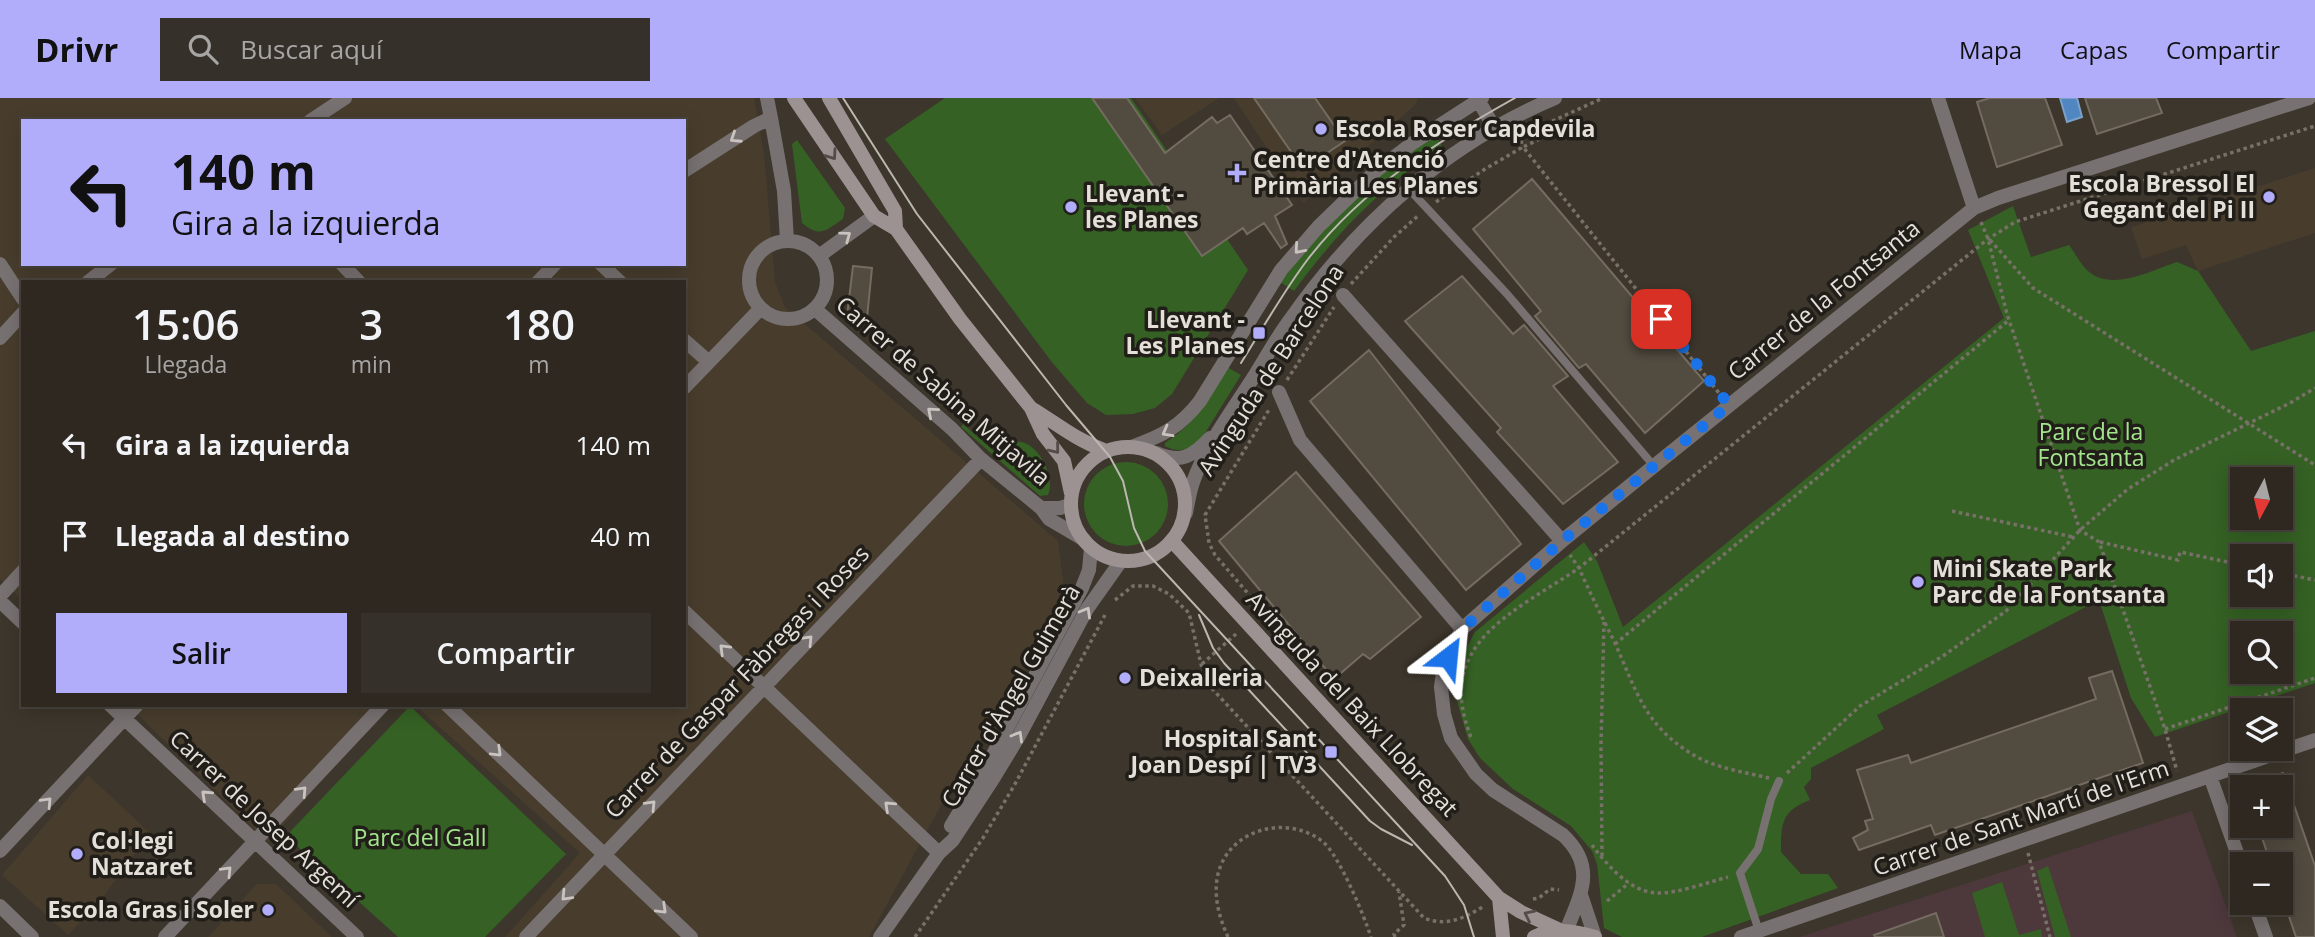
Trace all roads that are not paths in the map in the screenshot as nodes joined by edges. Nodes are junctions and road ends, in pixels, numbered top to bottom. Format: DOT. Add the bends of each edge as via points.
graph roads {
  1 [pos="345,98"];
  2 [pos="767,98"];
  3 [pos="794,98"];
  4 [pos="829,98"];
  5 [pos="1555,98"];
  6 [pos="1938,98"];
  7 [pos="2309,98"];
  8 [pos="1480,99"];
  9 [pos="771,118"];
  10 [pos="313,119"];
  11 [pos="1495,129"];
  12 [pos="686,170"];
  13 [pos="1409,188"];
  14 [pos="1974,208"];
  15 [pos="874,216"];
  16 [pos="896,229"];
  17 [pos="787,241"];
  18 [pos="819,257"];
  19 [pos="0,264"];
  20 [pos="108,266"];
  21 [pos="344,266"];
  22 [pos="553,266"];
  23 [pos="603,266"];
  24 [pos="91,280"];
  25 [pos="357,280"];
  26 [pos="540,280"];
  27 [pos="618,280"];
  28 [pos="1343,295"];
  29 [pos="21,296"];
  30 [pos="760,309"];
  31 [pos="815,309"];
  32 [pos="21,315"];
  33 [pos="0,338"];
  34 [pos="686,342"];
  35 [pos="709,362"];
  36 [pos="686,386"];
  37 [pos="1279,392"];
  38 [pos="1031,408"];
  39 [pos="1222,427"];
  40 [pos="1131,447"];
  41 [pos="1104,450"];
  42 [pos="1156,453"];
  43 [pos="981,458"];
  44 [pos="1654,466"];
  45 [pos="1070,499"];
  46 [pos="1041,508"];
  47 [pos="1186,513"];
  48 [pos="1172,541"];
  49 [pos="1562,541"];
  50 [pos="1087,544"];
  51 [pos="1121,561"];
  52 [pos="21,573"];
  53 [pos="0,599"];
  54 [pos="686,613"];
  55 [pos="21,621"];
  56 [pos="1462,629"];
  57 [pos="764,687"];
  58 [pos="112,707"];
  59 [pos="135,707"];
  60 [pos="381,707"];
  61 [pos="449,707"];
  62 [pos="124,719"];
  63 [pos="2315,740"];
  64 [pos="2210,776"];
  65 [pos="1779,781"];
  66 [pos="256,841"];
  67 [pos="0,851"];
  68 [pos="2237,852"];
  69 [pos="939,853"];
  70 [pos="606,856"];
  71 [pos="1581,895"];
  72 [pos="1499,898"];
  73 [pos="0,906"];
  74 [pos="2258,915"];
  75 [pos="1563,930"];
  76 [pos="1759,931"];
  77 [pos="32,937"];
  78 [pos="165,937"];
  79 [pos="357,937"];
  80 [pos="526,937"];
  81 [pos="691,937"];
  82 [pos="880,937"];
  83 [pos="1503,937"];
  84 [pos="1535,937"];
  85 [pos="1595,937"];
  86 [pos="1741,937"];
  87 [pos="2266,937"];
  1 -- 10 [label="street"];
  2 -- 9 [label="street"];
  3 -- 15 [label="street, one-way"];
  4 -- 16 [label="street" via="895,211"];
  5 -- 11 [label="street, Avinguda de Barcelona"];
  6 -- 14 [label="street"];
  7 -- 14 [label="street, Carrer de la Fontsanta"];
  8 -- 11 [label="street"];
  8 -- 40 [label="street, Avinguda de Barcelona, one-way" via="1414,142 1345,199 1280,271 1187,418"];
  9 -- 12 [label="street, one-way"];
  9 -- 17 [label="street"];
  11 -- 13 [label="street, Avinguda de Barcelona"];
  13 -- 39 [label="street, Avinguda de Barcelona" via="1361,231 1312,290"];
  13 -- 44 [label="lane"];
  14 -- 44 [label="street, Carrer de la Fontsanta"];
  15 -- 16 [label="street"];
  18 -- 15 [label="street, one-way"];
  16 -- 38 [label="street"];
  17 -- 18 [label="street" via="811,248"];
  17 -- 30 [label="street" via="772,244 752,263 748,284"];
  18 -- 31 [label="street" via="827,277 826,292"];
  19 -- 29 [label="street"];
  20 -- 24 [label="street"];
  21 -- 25 [label="street"];
  22 -- 26 [label="street"];
  23 -- 27 [label="street"];
  28 -- 49 [label="street"];
  30 -- 31 [label="street" via="788,319"];
  30 -- 35 [label="street"];
  43 -- 31 [label="street, Carrer de Sabina Mitjavila, one-way"];
  32 -- 33 [label="street"];
  34 -- 35 [label="street"];
  35 -- 36 [label="street"];
  37 -- 56 [label="street" via="1300,440"];
  38 -- 41 [label="street" via="1068,434"];
  38 -- 45 [label="street, one-way" via="1043,434 1064,461"];
  39 -- 42 [label="street" via="1190,456 1167,458"];
  39 -- 47 [label="street" via="1193,483"];
  40 -- 41 [label="street"];
  40 -- 42 [label="street"];
  41 -- 45 [label="street" via="1081,468"];
  42 -- 47 [label="street" via="1174,468 1184,489"];
  43 -- 46 [label="street, Carrer de Sabina Mitjavila"];
  57 -- 43 [label="street, Carrer de Gaspar Fàbregas i Roses, one-way"];
  44 -- 49 [label="street, Carrer de la Fontsanta"];
  45 -- 46 [label="street, Carrer de Sabina Mitjavila" via="1059,508"];
  45 -- 50 [label="street" via="1076,528"];
  46 -- 50 [label="street, Carrer de Sabina Mitjavila" via="1049,519"];
  47 -- 48 [label="street"];
  48 -- 51 [label="street" via="1148,557"];
  48 -- 72 [label="street, Avinguda del Baix Llobregat"];
  49 -- 56 [label="street, Carrer de la Fontsanta"];
  50 -- 51 [label="street"];
  50 -- 69 [label="street, Carrer d'Àngel Guimerà" via="1089,570 1082,588"];
  69 -- 51 [label="street, Carrer d'Àngel Guimerà, one-way" via="953,840 993,779 1087,609"];
  52 -- 53 [label="street"];
  53 -- 55 [label="street"];
  57 -- 54 [label="street, one-way"];
  56 -- 71 [label="street, Carrer de la Fontsanta" via="1442,680 1451,738 1493,790 1572,844 1584,873"];
  69 -- 57 [label="street, one-way"];
  70 -- 57 [label="street, Carrer de Gaspar Fàbregas i Roses, one-way"];
  58 -- 62 [label="street, Carrer de Josep Argemí"];
  59 -- 62 [label="street"];
  66 -- 60 [label="street, one-way"];
  61 -- 70 [label="street, one-way"];
  66 -- 62 [label="street, Carrer de Josep Argemí, one-way"];
  67 -- 62 [label="street, one-way"];
  63 -- 64 [label="street, Carrer de Sant Martí de l'Erm"];
  64 -- 68 [label="street"];
  64 -- 76 [label="street, Carrer de Sant Martí de l'Erm"];
  65 -- 76 [label="lane" via="1758,849 1740,873"];
  78 -- 66 [label="street, one-way"];
  66 -- 79 [label="street, Carrer de Josep Argemí"];
  69 -- 82 [label="street, Carrer d'Àngel Guimerà"];
  70 -- 80 [label="street, Carrer de Gaspar Fàbregas i Roses, one-way"];
  70 -- 81 [label="street, one-way"];
  71 -- 75 [label="street, Carrer de la Fontsanta"];
  71 -- 85 [label="street, Carrer de la Fontsanta"];
  75 -- 72 [label="street, Avinguda del Baix Llobregat, one-way"];
  72 -- 83 [label="street"];
  73 -- 77 [label="street"];
  74 -- 87 [label="street"];
  75 -- 84 [label="street"];
  75 -- 85 [label="street"];
  76 -- 86 [label="street, Carrer de Sant Martí de l'Erm"];
}
